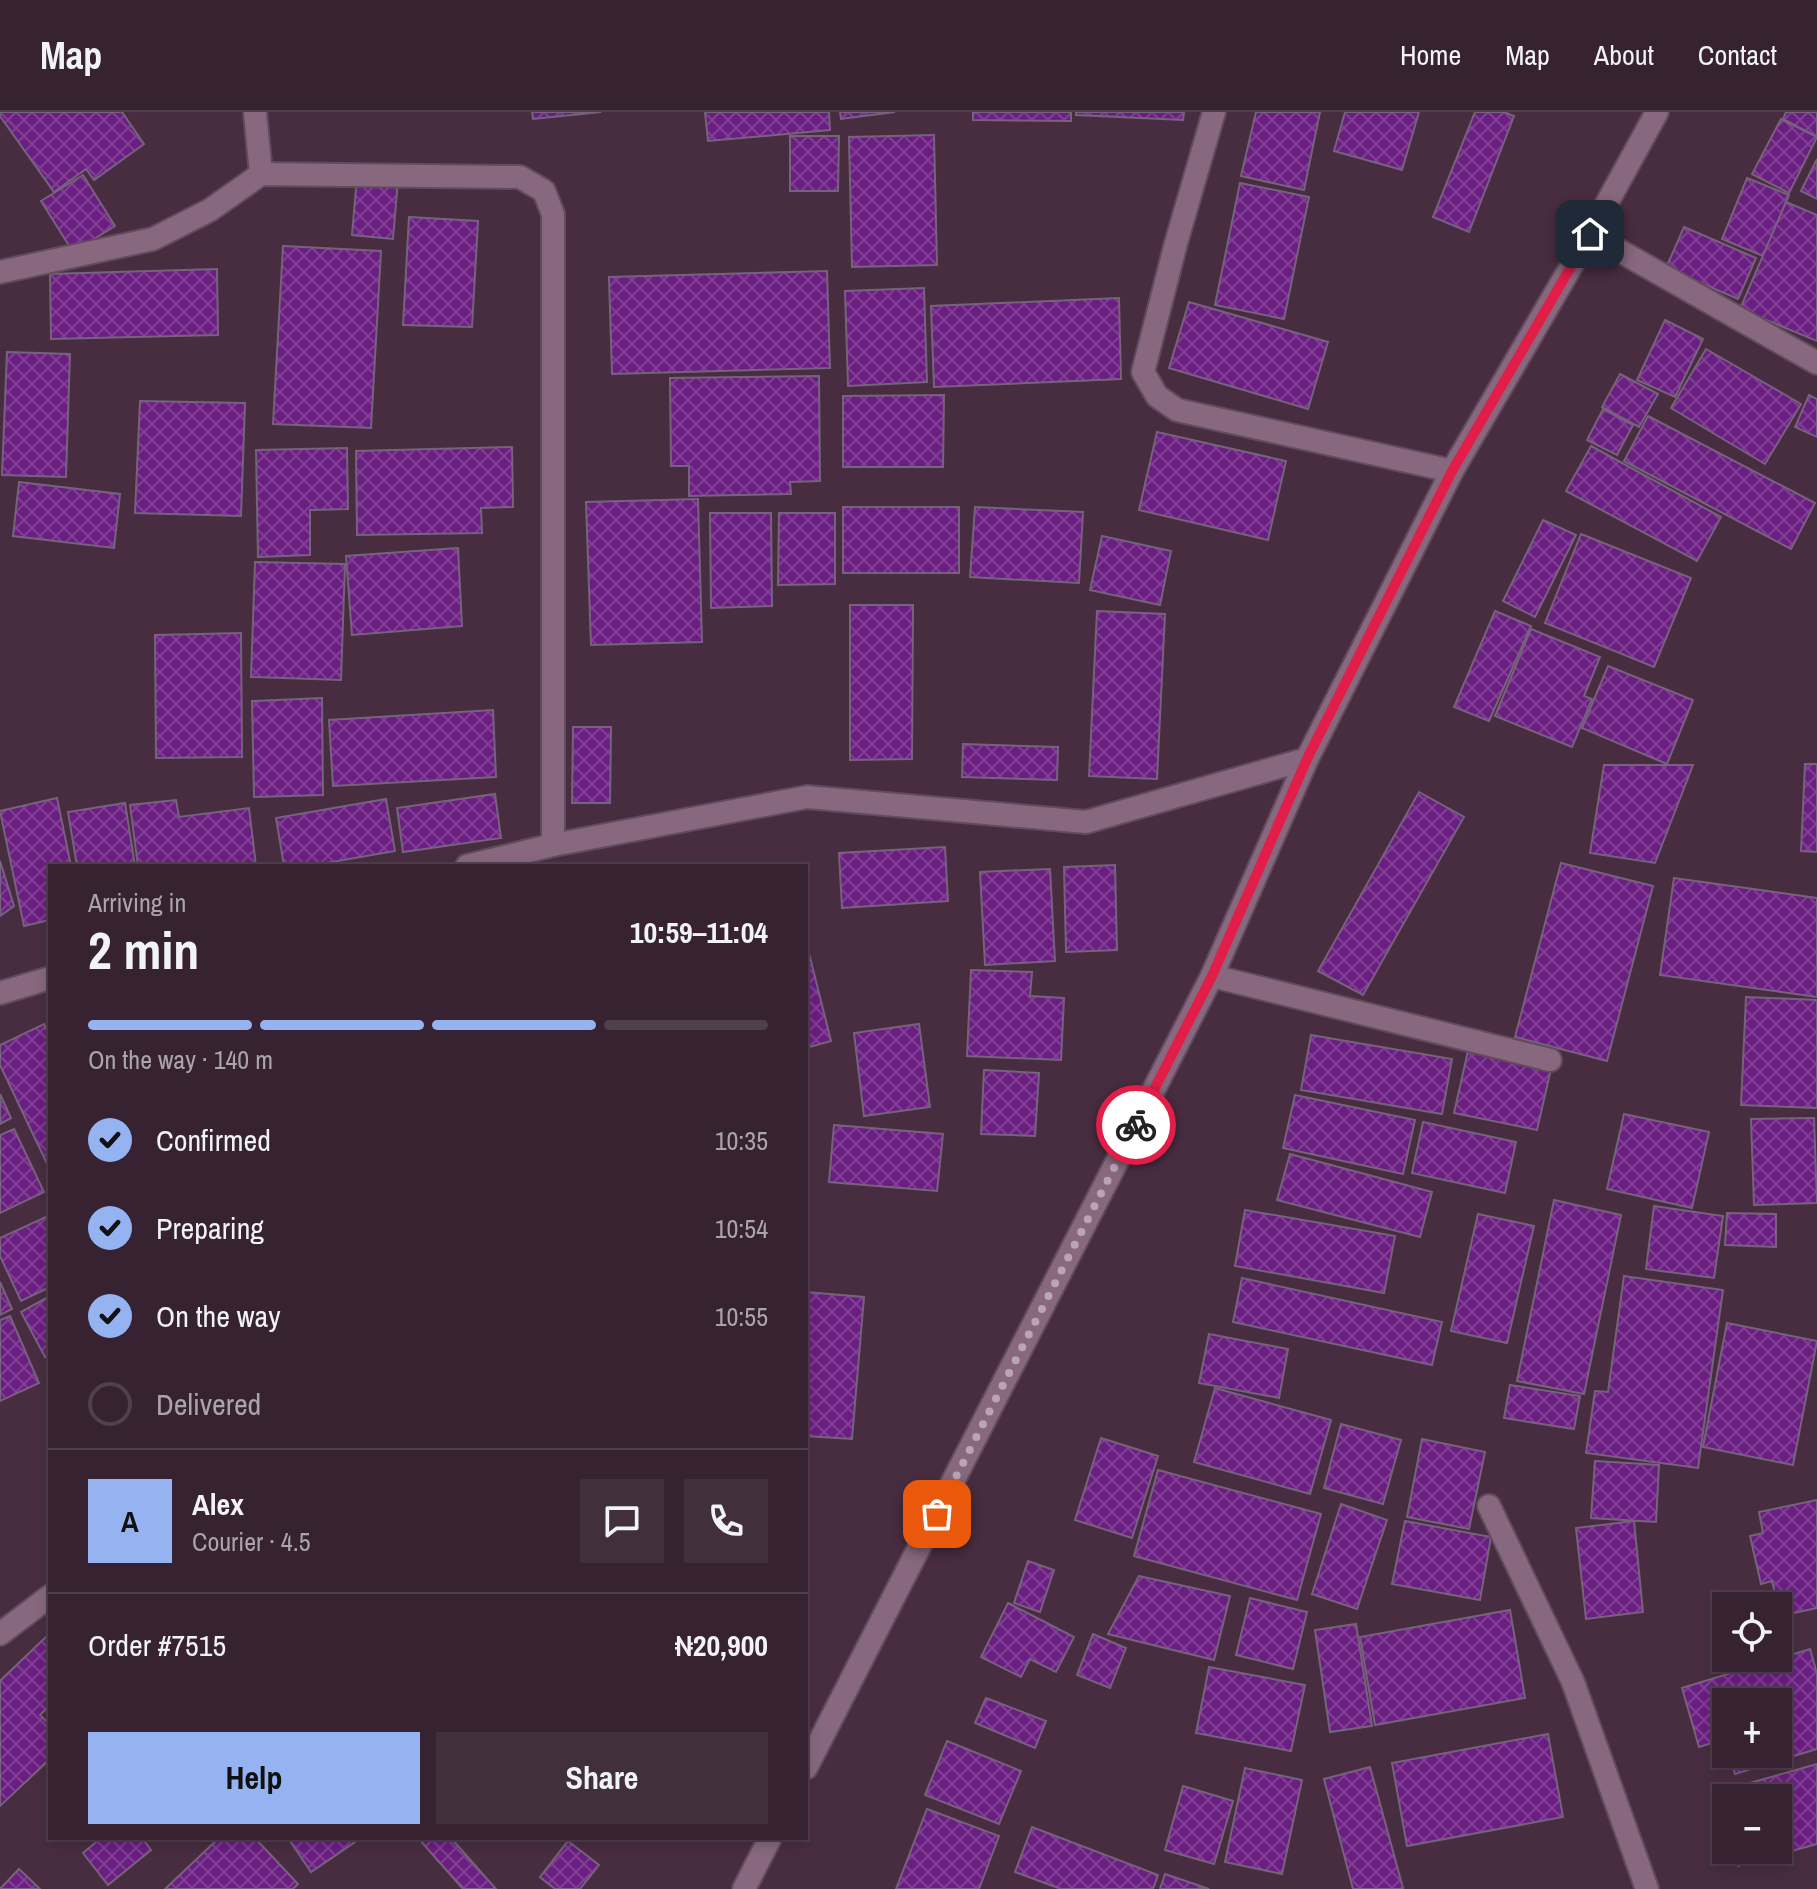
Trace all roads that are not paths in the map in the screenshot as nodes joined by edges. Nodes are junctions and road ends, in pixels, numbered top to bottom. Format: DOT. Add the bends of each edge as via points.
graph roads {
  1 [pos="255,112"];
  2 [pos="1214,112"];
  3 [pos="1657,112"];
  4 [pos="261,174"];
  5 [pos="1590,234"];
  6 [pos="0,272"];
  7 [pos="1817,363"];
  8 [pos="1452,471"];
  9 [pos="1307,759"];
  10 [pos="553,845"];
  11 [pos="475,864"];
  12 [pos="1212,976"];
  13 [pos="48,979"];
  14 [pos="0,993"];
  15 [pos="1550,1060"];
  16 [pos="1489,1506"];
  17 [pos="48,1598"];
  18 [pos="0,1634"];
  19 [pos="808,1764"];
  20 [pos="769,1840"];
  21 [pos="744,1889"];
  22 [pos="1647,1889"];
  1 -- 4 [label="street"];
  2 -- 8 [label="street" via="1143,372 1157,396 1177,410"];
  3 -- 5 [label="street"];
  4 -- 6 [label="street" via="210,210 153,239"];
  4 -- 10 [label="street" via="520,177 544,191 553,214"];
  5 -- 7 [label="street"];
  5 -- 8 [label="street"];
  8 -- 9 [label="street"];
  9 -- 10 [label="street" via="1086,822 807,797"];
  9 -- 12 [label="street"];
  10 -- 11 [label="street"];
  12 -- 15 [label="street"];
  12 -- 19 [label="street"];
  13 -- 14 [label="street"];
  16 -- 22 [label="street" via="1573,1682"];
  17 -- 18 [label="street"];
  20 -- 21 [label="street"];
}
